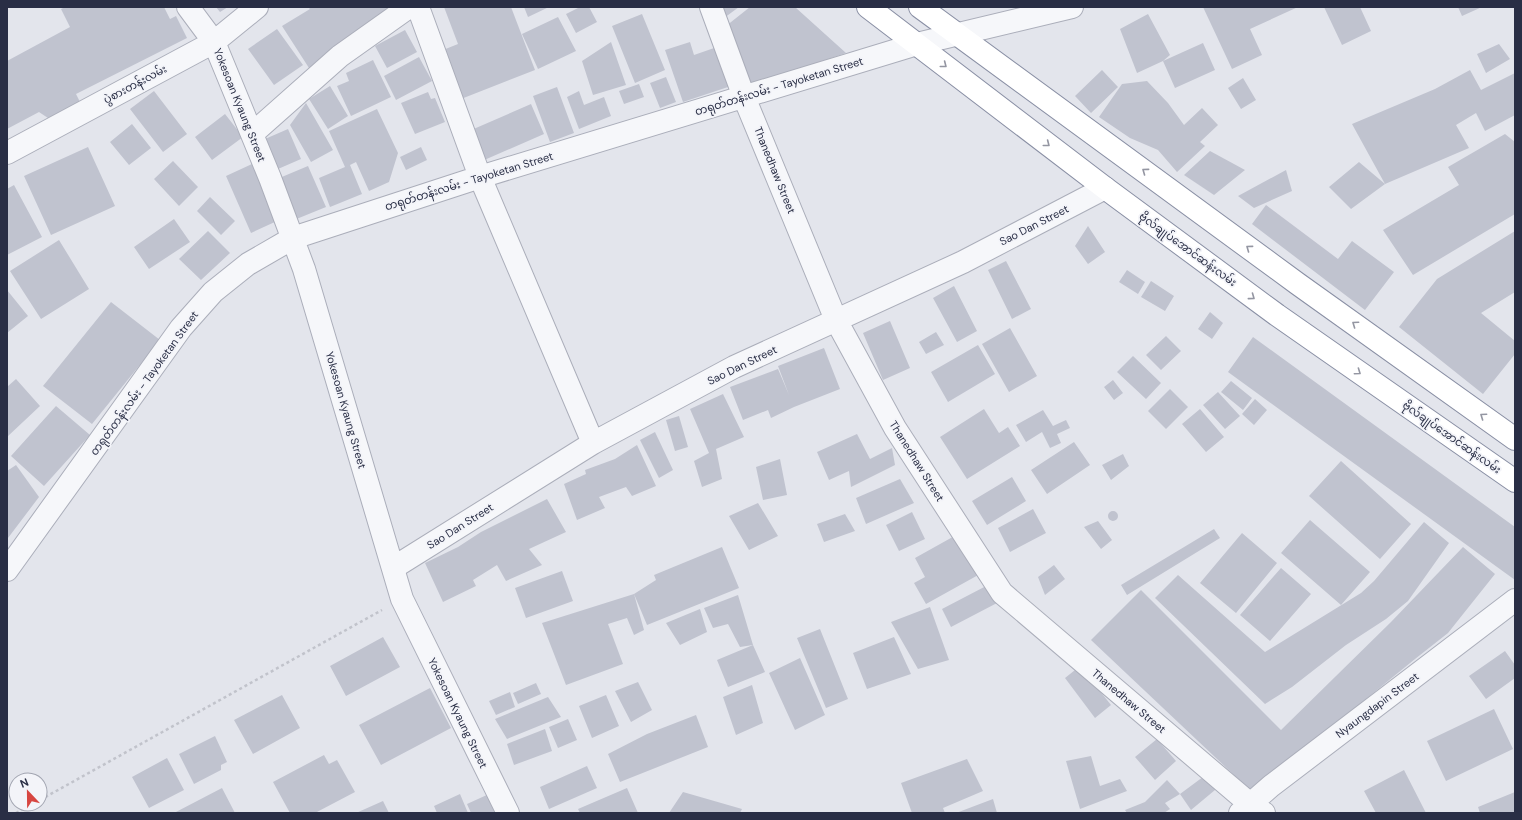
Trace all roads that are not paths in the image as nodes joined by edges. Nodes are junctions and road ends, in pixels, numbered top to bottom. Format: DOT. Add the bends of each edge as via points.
graph roads {
  1 [pos="188,7"];
  2 [pos="258,7"];
  3 [pos="409,7"];
  4 [pos="418,7"];
  5 [pos="711,7"];
  6 [pos="868,7"];
  7 [pos="920,7"];
  8 [pos="1072,7"];
  9 [pos="1050,10"];
  10 [pos="957,34"];
  11 [pos="214,42"];
  12 [pos="917,44"];
  13 [pos="744,97"];
  14 [pos="252,134"];
  15 [pos="7,153"];
  16 [pos="480,177"];
  17 [pos="1105,188"];
  18 [pos="292,238"];
  19 [pos="836,320"];
  20 [pos="1515,439"];
  21 [pos="593,443"];
  22 [pos="1515,481"];
  23 [pos="9,562"];
  24 [pos="393,568"];
  25 [pos="1515,600"];
  26 [pos="1251,810"];
  27 [pos="508,813"];
  1 -- 11 [label="street, Yokesoan Kyaung Street"];
  2 -- 11 [label="street, ပွဲစားတန်းလမ်း"];
  3 -- 14 [label="street" via="340,56"];
  4 -- 16 [label="street"];
  5 -- 13 [label="street, Thanedhaw Street"];
  6 -- 12 [label="highway, ဗိုလ်ချုပ်အောင်ဆန်းလမ်း"];
  7 -- 10 [label="highway"];
  8 -- 9 [label="street, တရုတ်တန်းလမ်း - Tayoketan Street"];
  9 -- 10 [label="street, တရုတ်တန်းလမ်း - Tayoketan Street"];
  10 -- 12 [label="street, တရုတ်တန်းလမ်း - Tayoketan Street"];
  20 -- 10 [label="highway, one-way" via="1298,284"];
  11 -- 14 [label="street, Yokesoan Kyaung Street"];
  11 -- 15 [label="street, ပွဲစားတန်းလမ်း"];
  12 -- 13 [label="street, တရုတ်တန်းလမ်း - Tayoketan Street"];
  12 -- 17 [label="highway, ဗိုလ်ချုပ်အောင်ဆန်းလမ်း, one-way"];
  13 -- 16 [label="street, တရုတ်တန်းလမ်း - Tayoketan Street"];
  13 -- 19 [label="street, Thanedhaw Street"];
  14 -- 18 [label="street, Yokesoan Kyaung Street"];
  16 -- 18 [label="street, တရုတ်တန်းလမ်း - Tayoketan Street"];
  16 -- 21 [label="street"];
  17 -- 19 [label="street, Sao Dan Street" via="963,262"];
  17 -- 22 [label="highway, ဗိုလ်ချုပ်အောင်ဆန်းလမ်း, one-way" via="1276,314"];
  18 -- 23 [label="street, တရုတ်တန်းလမ်း - Tayoketan Street" via="248,264 212,292 181,328"];
  18 -- 24 [label="street, Yokesoan Kyaung Street" via="304,269"];
  19 -- 21 [label="street, Sao Dan Street" via="734,367"];
  19 -- 26 [label="street, Thanedhaw Street" via="895,428 1002,593"];
  21 -- 24 [label="street, Sao Dan Street"];
  24 -- 27 [label="street, Yokesoan Kyaung Street" via="402,599"];
  25 -- 26 [label="street, Nyaungdapin Street" via="1271,786"];
}
